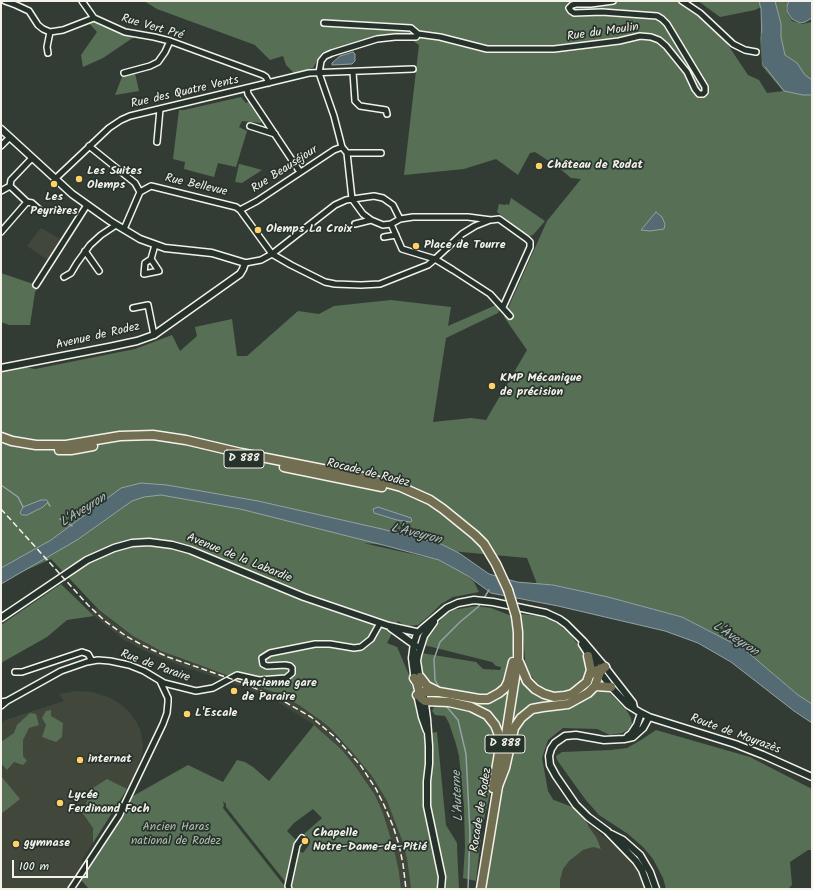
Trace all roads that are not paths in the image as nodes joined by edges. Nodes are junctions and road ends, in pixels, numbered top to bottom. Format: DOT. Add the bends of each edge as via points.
graph roads {
  1 [pos="5,1"];
  2 [pos="82,1"];
  3 [pos="612,1"];
  4 [pos="682,1"];
  5 [pos="94,18"];
  6 [pos="324,23"];
  7 [pos="50,32"];
  8 [pos="418,34"];
  9 [pos="170,41"];
  10 [pos="756,52"];
  11 [pos="48,54"];
  12 [pos="413,69"];
  13 [pos="318,72"];
  14 [pos="353,72"];
  15 [pos="124,73"];
  16 [pos="269,83"];
  17 [pos="247,88"];
  18 [pos="160,108"];
  19 [pos="387,114"];
  20 [pos="250,126"];
  21 [pos="1,129"];
  22 [pos="275,134"];
  23 [pos="10,137"];
  24 [pos="157,142"];
  25 [pos="1,146"];
  26 [pos="89,146"];
  27 [pos="342,147"];
  28 [pos="347,153"];
  29 [pos="381,153"];
  30 [pos="32,158"];
  31 [pos="300,172"];
  32 [pos="55,179"];
  33 [pos="10,186"];
  34 [pos="1,191"];
  35 [pos="140,192"];
  36 [pos="352,199"];
  37 [pos="27,202"];
  38 [pos="87,205"];
  39 [pos="240,210"];
  40 [pos="41,211"];
  41 [pos="400,219"];
  42 [pos="371,220"];
  43 [pos="491,220"];
  44 [pos="355,224"];
  45 [pos="391,224"];
  46 [pos="116,225"];
  47 [pos="124,229"];
  48 [pos="1,232"];
  49 [pos="396,234"];
  50 [pos="384,238"];
  51 [pos="155,246"];
  52 [pos="85,251"];
  53 [pos="272,254"];
  54 [pos="151,259"];
  55 [pos="435,259"];
  56 [pos="245,263"];
  57 [pos="99,271"];
  58 [pos="64,278"];
  59 [pos="36,285"];
  60 [pos="503,307"];
  61 [pos="133,308"];
  62 [pos="510,316"];
  63 [pos="154,335"];
  64 [pos="1,368"];
  65 [pos="1,437"];
  66 [pos="1,443"];
  67 [pos="474,536"];
  68 [pos="438,616"];
  69 [pos="1,618"];
  70 [pos="380,623"];
  71 [pos="389,626"];
  72 [pos="574,631"];
  73 [pos="518,632"];
  74 [pos="417,634"];
  75 [pos="414,643"];
  76 [pos="419,648"];
  77 [pos="588,656"];
  78 [pos="518,658"];
  79 [pos="92,661"];
  80 [pos="601,670"];
  81 [pos="15,672"];
  82 [pos="589,676"];
  83 [pos="417,677"];
  84 [pos="160,680"];
  85 [pos="172,686"];
  86 [pos="595,686"];
  87 [pos="611,687"];
  88 [pos="440,692"];
  89 [pos="420,693"];
  90 [pos="168,698"];
  91 [pos="425,701"];
  92 [pos="1,702"];
  93 [pos="7,702"];
  94 [pos="1,706"];
  95 [pos="634,708"];
  96 [pos="641,713"];
  97 [pos="650,717"];
  98 [pos="427,731"];
  99 [pos="624,739"];
  100 [pos="812,777"];
  101 [pos="498,786"];
  102 [pos="606,831"];
  103 [pos="490,834"];
  104 [pos="302,838"];
  105 [pos="71,889"];
  106 [pos="289,889"];
  107 [pos="441,889"];
  108 [pos="481,889"];
  109 [pos="649,889"];
  110 [pos="656,889"];
  1 -- 7 [label="street" via="29,11 43,29"];
  2 -- 5 [label="street"];
  3 -- 8 [label="street, Rue du Moulin" via="576,4 569,8 574,13 602,12 657,16 662,19 705,87 703,94 699,94 695,89 687,72 666,46 651,37 640,36 554,49 487,49"];
  4 -- 10 [label="street" via="700,13 733,44"];
  5 -- 7 [label="street" via="63,30"];
  5 -- 9 [label="street, Rue Vert Pré" via="125,32"];
  6 -- 8 [label="street" via="411,28"];
  7 -- 11 [label="street"];
  8 -- 13 [label="street" via="416,37 377,39 332,53 321,61"];
  9 -- 15 [label="street" via="158,62"];
  9 -- 16 [label="street, Rue Vert Pré" via="263,75"];
  12 -- 14 [label="street, Rue des Quatre Vents"];
  13 -- 14 [label="street, Rue des Quatre Vents"];
  13 -- 16 [label="street, Rue des Quatre Vents"];
  13 -- 27 [label="street"];
  14 -- 19 [label="street" via="355,101 360,106 386,110"];
  16 -- 17 [label="street, Rue des Quatre Vents"];
  17 -- 18 [label="street, Rue des Quatre Vents"];
  17 -- 22 [label="street" via="248,94"];
  18 -- 24 [label="street"];
  18 -- 26 [label="street, Rue des Quatre Vents" via="121,120"];
  20 -- 22 [label="street"];
  21 -- 23 [label="street"];
  22 -- 31 [label="street"];
  23 -- 25 [label="street"];
  23 -- 30 [label="street"];
  26 -- 32 [label="street, Rue des Quatre Vents"];
  26 -- 35 [label="street" via="135,183"];
  27 -- 28 [label="street"];
  27 -- 31 [label="street, Rue Beauséjour"];
  28 -- 29 [label="street"];
  28 -- 36 [label="street"];
  30 -- 32 [label="street"];
  30 -- 33 [label="street" via="11,180"];
  31 -- 39 [label="street, Rue Beauséjour"];
  32 -- 38 [label="street"];
  33 -- 34 [label="street"];
  33 -- 37 [label="street"];
  35 -- 39 [label="street, Rue Bellevue" via="151,186 232,205"];
  35 -- 47 [label="street"];
  36 -- 41 [label="street" via="374,196 383,198 393,205"];
  36 -- 42 [label="street"];
  36 -- 53 [label="street" via="335,205"];
  37 -- 40 [label="street"];
  37 -- 48 [label="street"];
  38 -- 46 [label="street"];
  38 -- 59 [label="street"];
  39 -- 53 [label="street"];
  41 -- 43 [label="street" via="468,217"];
  41 -- 45 [label="street"];
  42 -- 44 [label="street"];
  42 -- 45 [label="street" via="383,225"];
  43 -- 55 [label="street" via="462,234"];
  43 -- 60 [label="street" via="499,219 530,242"];
  45 -- 49 [label="street"];
  46 -- 47 [label="street"];
  46 -- 52 [label="street"];
  47 -- 51 [label="street"];
  49 -- 50 [label="street"];
  49 -- 55 [label="street" via="402,249"];
  51 -- 54 [label="street"];
  51 -- 56 [label="street" via="212,253"];
  52 -- 57 [label="street"];
  52 -- 58 [label="street" via="71,273"];
  53 -- 55 [label="street" via="325,282 335,284 380,284 428,265"];
  53 -- 56 [label="street" via="261,260"];
  55 -- 60 [label="street" via="482,288"];
  56 -- 63 [label="street, Avenue de Rodez" via="240,274"];
  60 -- 62 [label="street"];
  61 -- 63 [label="street" via="148,305"];
  63 -- 64 [label="street, Avenue de Rodez"];
  65 -- 67 [label="main road, Rocade de Rodez / D 888" via="36,444 66,445 120,436 153,435 368,478 401,487 430,500 456,518"];
  66 -- 67 [label="main road, Rocade de Rodez / D 888" via="38,450 71,450 120,441 152,440 196,448 379,486 407,495 443,514"];
  67 -- 73 [label="main road, Rocade de Rodez / D 888, bridge" via="488,551 503,577 513,605"];
  68 -- 72 [label="street" via="458,603 493,602 546,613"];
  68 -- 74 [label="street"];
  68 -- 76 [label="street"];
  69 -- 70 [label="street, Avenue de la Labardie" via="92,557 118,546 149,542 186,549 304,597"];
  70 -- 71 [label="street, Avenue de la Labardie"];
  70 -- 85 [label="street, Rue de Paraire" via="371,640 361,647 315,644 270,653 262,658 263,664 267,666 290,666 292,673 286,678 259,680 237,675 213,688 201,691"];
  71 -- 74 [label="street, Avenue de la Labardie"];
  71 -- 75 [label="street, Avenue de la Labardie"];
  72 -- 77 [label="street"];
  72 -- 80 [label="street"];
  73 -- 78 [label="main road, Rocade de Rodez / D 888"];
  73 -- 88 [label="main road" via="508,682 499,693 488,699 479,700"];
  74 -- 75 [label="street"];
  74 -- 76 [label="street"];
  75 -- 76 [label="street, Avenue de la Labardie"];
  75 -- 83 [label="street" via="412,658"];
  76 -- 83 [label="street"];
  77 -- 80 [label="street"];
  77 -- 82 [label="main road" via="591,670"];
  78 -- 82 [label="main road" via="527,681 535,689 549,695 572,694 587,682"];
  78 -- 101 [label="main road, Rocade de Rodez / D 888"];
  79 -- 81 [label="street" via="88,654 82,652 22,672"];
  79 -- 84 [label="street, Rue de Paraire" via="124,664"];
  79 -- 93 [label="street, Rue de Paraire" via="61,671"];
  80 -- 82 [label="main road"];
  80 -- 86 [label="main road"];
  80 -- 87 [label="street, Route de Moyrazès"];
  80 -- 95 [label="street"];
  83 -- 88 [label="main road" via="427,686"];
  83 -- 89 [label="main road"];
  84 -- 85 [label="street, Rue de Paraire"];
  84 -- 90 [label="street"];
  85 -- 90 [label="street"];
  86 -- 87 [label="main road"];
  86 -- 101 [label="main road" via="568,704 538,708 521,718 514,728"];
  87 -- 95 [label="street, Route de Moyrazès"];
  88 -- 89 [label="main road"];
  89 -- 91 [label="main road"];
  89 -- 98 [label="street" via="422,717"];
  90 -- 105 [label="street" via="165,719 119,816"];
  91 -- 98 [label="street"];
  91 -- 103 [label="main road" via="449,702 471,707 487,715 495,725 500,747 487,827"];
  92 -- 93 [label="street, Rue de Paraire"];
  93 -- 94 [label="street, Rue de Paraire"];
  95 -- 96 [label="street, Route de Moyrazès"];
  96 -- 97 [label="street, Route de Moyrazès"];
  96 -- 99 [label="street" via="631,734"];
  97 -- 99 [label="street" via="633,737"];
  97 -- 100 [label="street, Route de Moyrazès" via="735,744"];
  98 -- 107 [label="street" via="427,806 442,877"];
  99 -- 102 [label="street" via="604,740 576,735 565,736 555,743 549,756 550,765 556,776 576,805"];
  101 -- 103 [label="main road, Rocade de Rodez / D 888"];
  102 -- 109 [label="street" via="636,861"];
  102 -- 110 [label="street" via="623,840 640,855"];
  103 -- 108 [label="main road, Rocade de Rodez / D 888"];
  104 -- 106 [label="street" via="297,845"];
}
